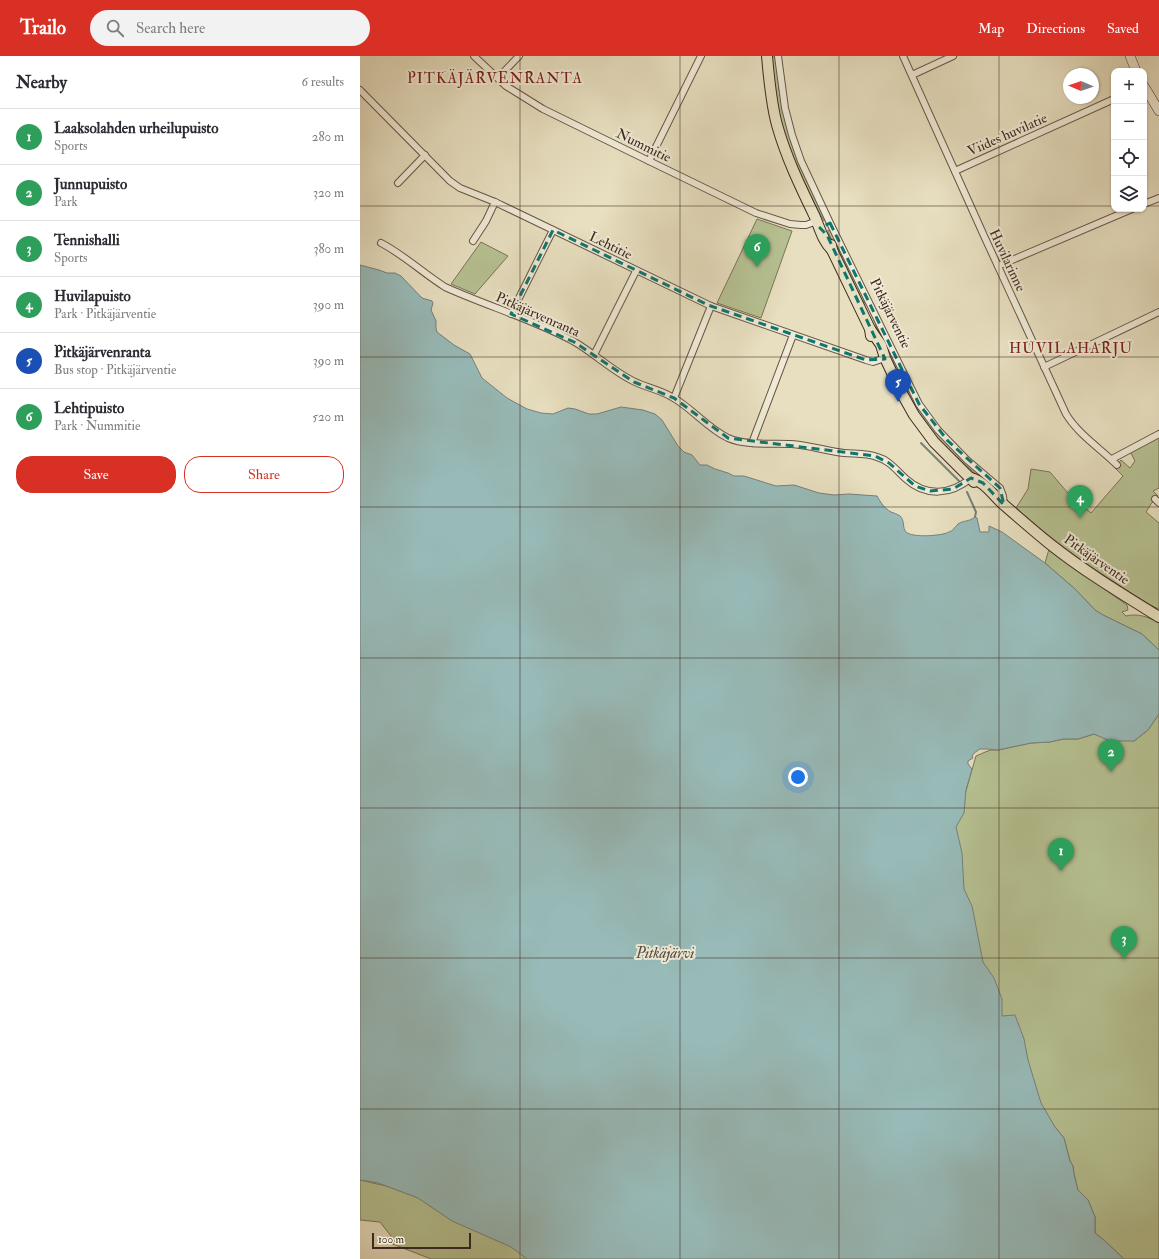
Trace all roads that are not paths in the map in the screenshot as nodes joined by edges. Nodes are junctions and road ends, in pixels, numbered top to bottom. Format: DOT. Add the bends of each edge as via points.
graph roads {
  1 [pos="474,56"];
  2 [pos="519,56"];
  3 [pos="701,56"];
  4 [pos="767,56"];
  5 [pos="778,56"];
  6 [pos="903,56"];
  7 [pos="953,56"];
  8 [pos="1130,56"];
  9 [pos="1135,68"];
  10 [pos="912,76"];
  11 [pos="498,78"];
  12 [pos="1147,91"];
  13 [pos="362,95"];
  14 [pos="1111,100"];
  15 [pos="1159,111"];
  16 [pos="426,155"];
  17 [pos="649,161"];
  18 [pos="955,171"];
  19 [pos="398,183"];
  20 [pos="1159,198"];
  21 [pos="495,202"];
  22 [pos="1147,203"];
  23 [pos="1125,212"];
  24 [pos="830,223"];
  25 [pos="818,224"];
  26 [pos="553,230"];
  27 [pos="473,241"];
  28 [pos="381,243"];
  29 [pos="998,266"];
  30 [pos="636,271"];
  31 [pos="711,306"];
  32 [pos="1159,312"];
  33 [pos="511,314"];
  34 [pos="793,335"];
  35 [pos="594,355"];
  36 [pos="884,358"];
  37 [pos="1044,367"];
  38 [pos="674,398"];
  39 [pos="1159,434"];
  40 [pos="752,443"];
  41 [pos="1112,460"];
  42 [pos="1117,464"];
  43 [pos="971,478"];
  44 [pos="1004,504"];
  45 [pos="1159,617"];
  1 -- 11 [label="street, Nummitie"];
  2 -- 11 [label="street"];
  3 -- 17 [label="street"];
  4 -- 25 [label="main road, Pitkäjärventie" via="778,126 796,177"];
  5 -- 24 [label="street, Pitkäjärventie" via="785,108 792,135 801,161"];
  6 -- 10 [label="street, Huvilarinne"];
  7 -- 10 [label="street"];
  8 -- 9 [label="street"];
  10 -- 18 [label="street, Huvilarinne"];
  11 -- 17 [label="street, Nummitie" via="542,109"];
  12 -- 15 [label="street"];
  13 -- 16 [label="street, Lehtitie"];
  14 -- 18 [label="street, Viides huvilatie"];
  16 -- 19 [label="street"];
  16 -- 21 [label="street, Lehtitie" via="455,185"];
  17 -- 25 [label="street, Nummitie" via="756,213 790,224"];
  18 -- 29 [label="street, Huvilarinne"];
  20 -- 22 [label="street"];
  21 -- 26 [label="street, Lehtitie"];
  21 -- 27 [label="street"];
  23 -- 29 [label="street"];
  24 -- 25 [label="street"];
  24 -- 44 [label="street, Pitkäjärventie" via="919,404 948,441 1000,488"];
  25 -- 36 [label="main road, Pitkäjärventie" via="824,241 832,250 870,329 881,345"];
  26 -- 30 [label="street, Lehtitie"];
  26 -- 33 [label="street"];
  28 -- 33 [label="street, Pitkäjärvenranta" via="445,287"];
  29 -- 37 [label="street, Huvilarinne"];
  30 -- 31 [label="street, Lehtitie"];
  30 -- 35 [label="street"];
  31 -- 34 [label="street, Lehtitie"];
  31 -- 38 [label="street"];
  32 -- 37 [label="street"];
  33 -- 35 [label="street, Pitkäjärvenranta" via="574,342"];
  34 -- 36 [label="street, Lehtitie" via="873,362"];
  34 -- 40 [label="street"];
  35 -- 38 [label="street, Pitkäjärvenranta" via="634,382"];
  36 -- 43 [label="main road, Pitkäjärventie" via="920,425"];
  37 -- 41 [label="street, Huvilarinne" via="1070,421"];
  38 -- 40 [label="street, Pitkäjärvenranta" via="718,432 736,441"];
  39 -- 41 [label="street"];
  40 -- 43 [label="street, Pitkäjärvenranta" via="793,444 875,456 889,463 915,486 930,491 953,489"];
  41 -- 42 [label="street"];
  43 -- 44 [label="main road, Pitkäjärventie" via="982,490"];
  44 -- 45 [label="main road, Pitkäjärventie" via="1069,558"];
}
